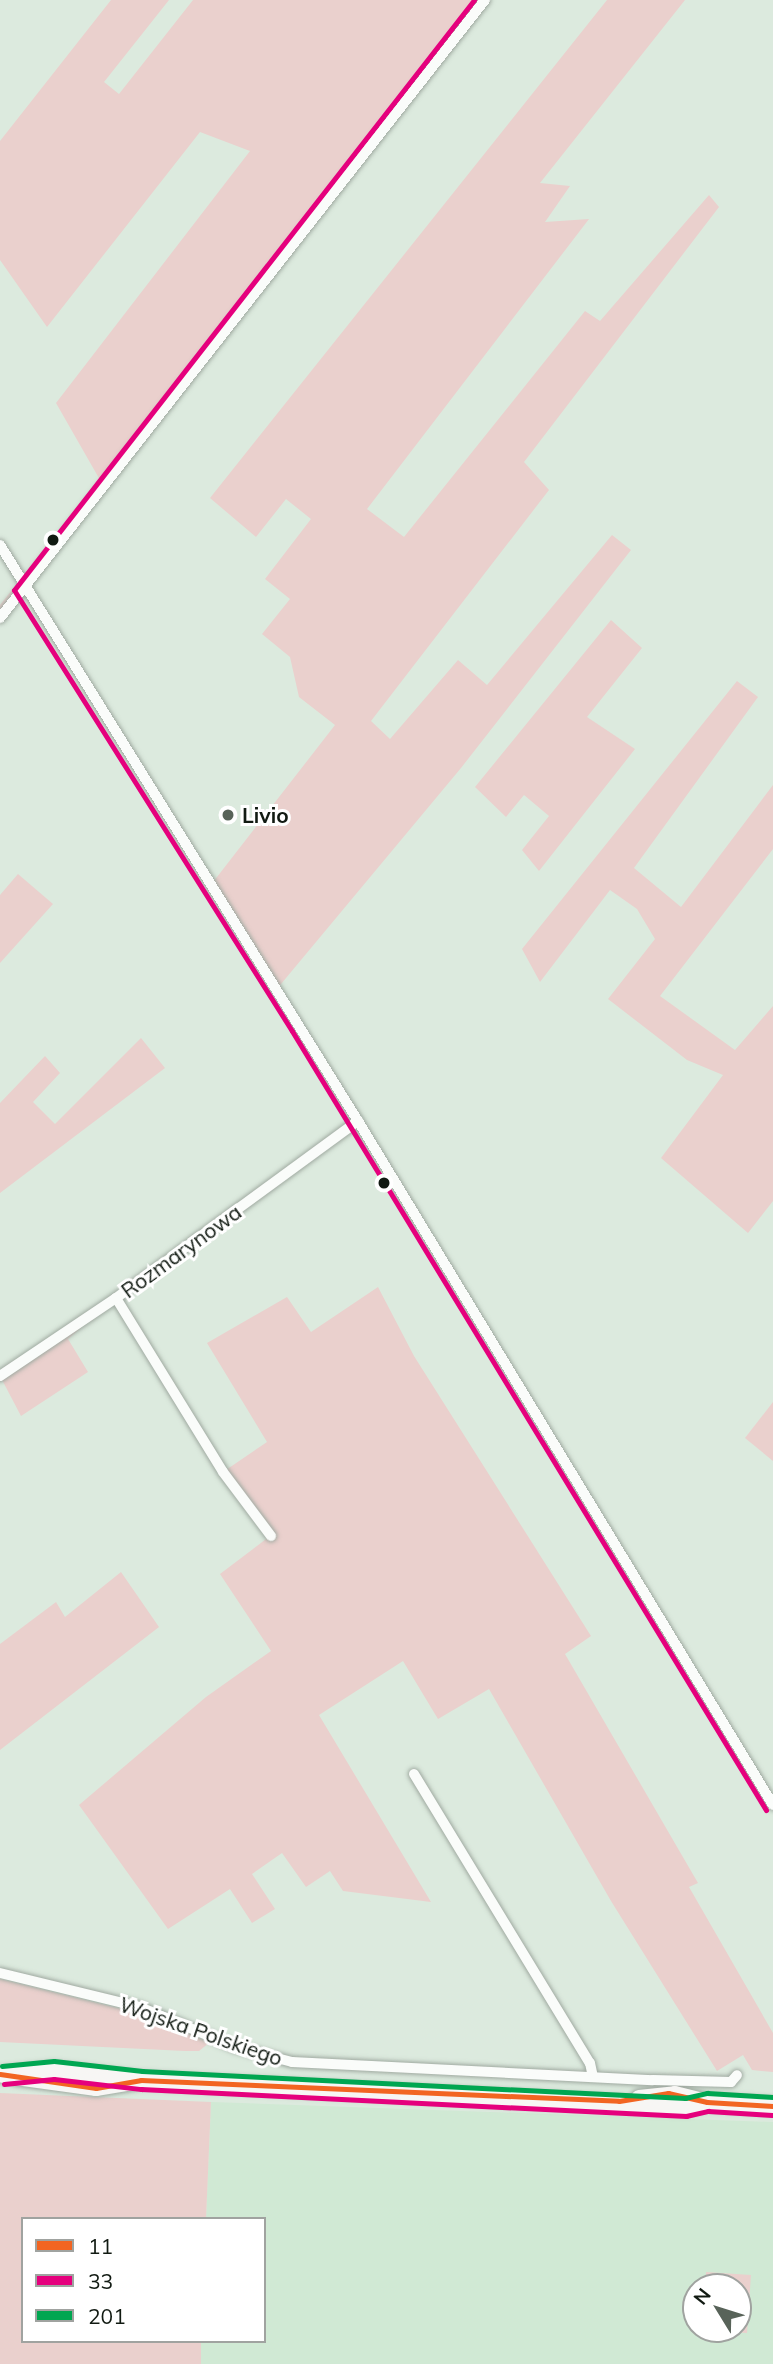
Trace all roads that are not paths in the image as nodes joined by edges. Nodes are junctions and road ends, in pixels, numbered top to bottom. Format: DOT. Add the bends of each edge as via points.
graph roads {
  1 [pos="485,0"];
  2 [pos="0,545"];
  3 [pos="23,587"];
  4 [pos="0,618"];
  5 [pos="358,1121"];
  6 [pos="116,1298"];
  7 [pos="0,1376"];
  8 [pos="271,1536"];
  9 [pos="414,1774"];
  10 [pos="773,1805"];
  11 [pos="0,1973"];
  12 [pos="2,2075"];
  13 [pos="737,2075"];
  14 [pos="593,2077"];
  15 [pos="773,2106"];
  1 -- 3 [label="street"];
  2 -- 3 [label="street"];
  3 -- 4 [label="street"];
  3 -- 5 [label="street"];
  5 -- 6 [label="street, Rozmarynowa"];
  5 -- 10 [label="street"];
  6 -- 7 [label="street, Rozmarynowa"];
  6 -- 8 [label="street" via="223,1472"];
  9 -- 14 [label="street" via="590,2063"];
  11 -- 14 [label="street, Wojska Polskiego" via="140,2007 235,2047 292,2063"];
  12 -- 15 [label="main road, Wojska Polskiego" via="54,2070 141,2080 685,2107 707,2102"];
  13 -- 14 [label="street, Wojska Polskiego" via="731,2082"];
}
